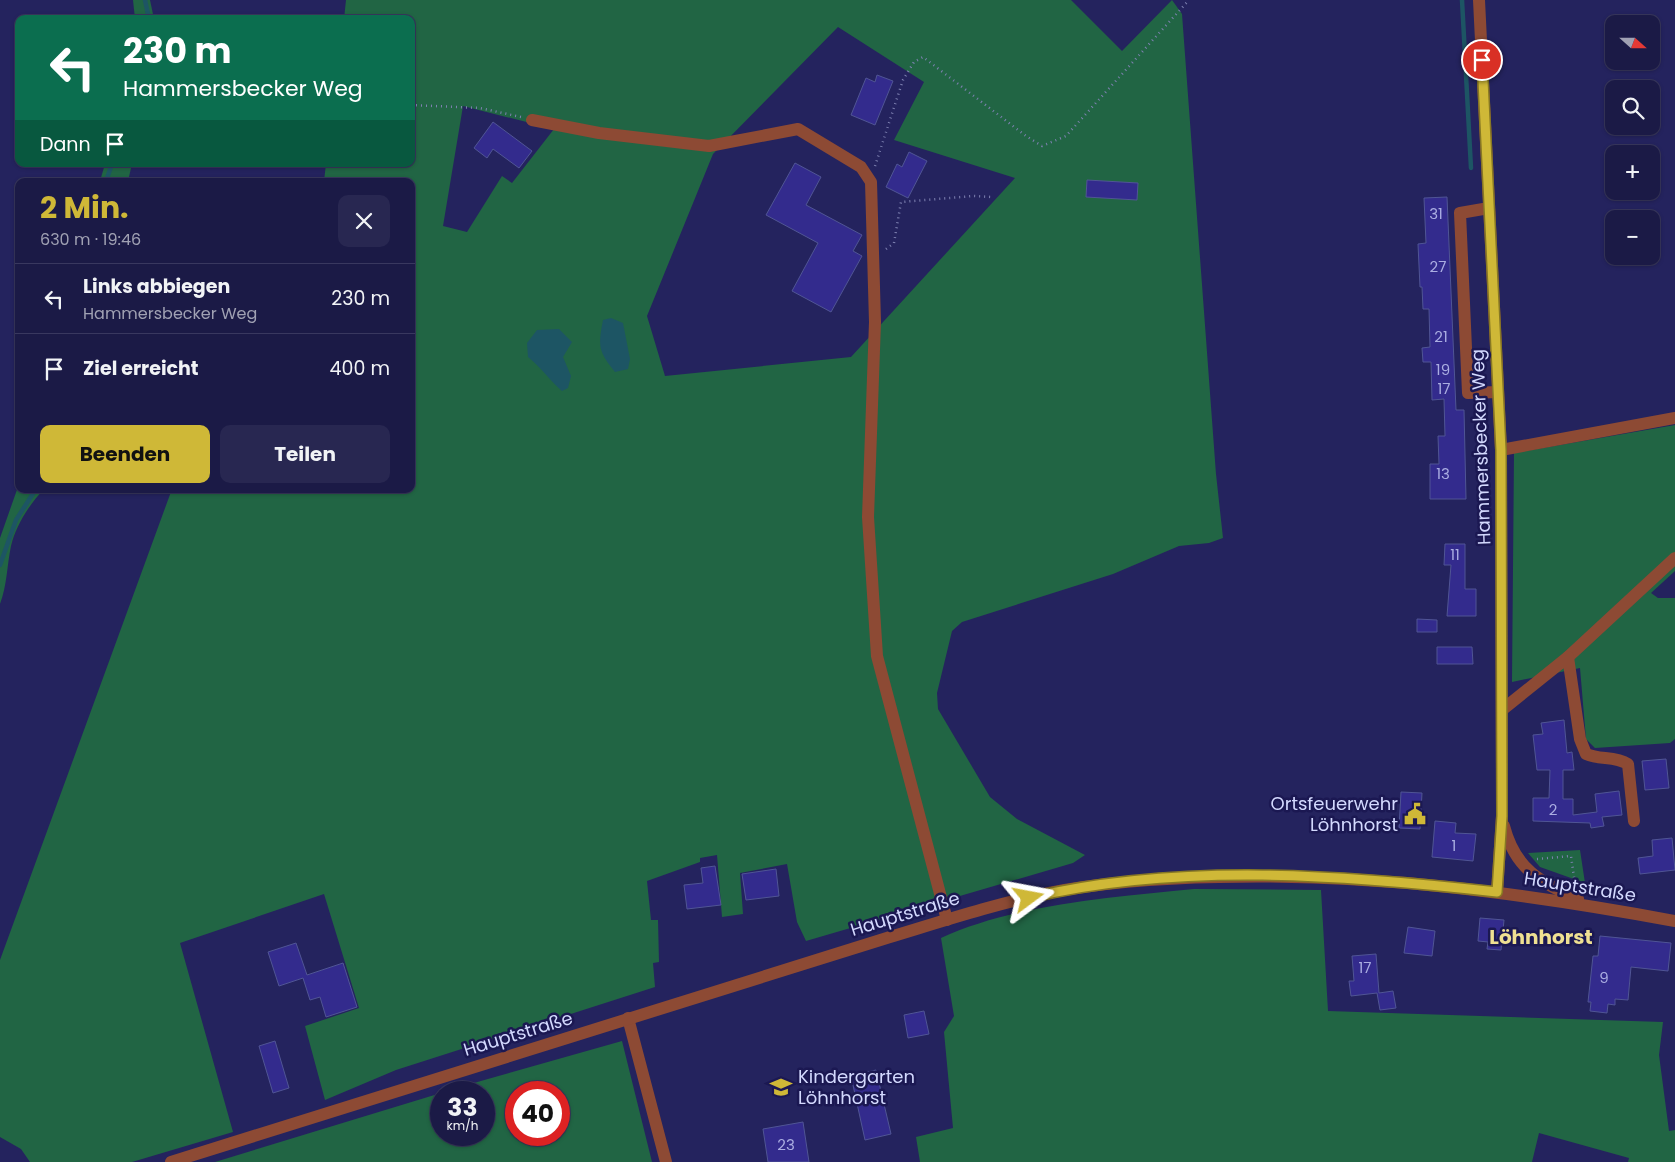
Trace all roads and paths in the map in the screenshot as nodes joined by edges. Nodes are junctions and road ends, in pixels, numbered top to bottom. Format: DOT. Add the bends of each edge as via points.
graph roads {
  1 [pos="1189,0"];
  2 [pos="1479,0"];
  3 [pos="415,106"];
  4 [pos="532,120"];
  5 [pos="870,182"];
  6 [pos="992,197"];
  7 [pos="1489,208"];
  8 [pos="873,252"];
  9 [pos="1498,392"];
  10 [pos="1675,418"];
  11 [pos="1501,450"];
  12 [pos="1675,558"];
  13 [pos="1568,657"];
  14 [pos="1502,710"];
  15 [pos="1502,816"];
  16 [pos="1634,821"];
  17 [pos="1518,860"];
  18 [pos="1497,892"];
  19 [pos="1577,899"];
  20 [pos="1590,905"];
  21 [pos="948,920"];
  22 [pos="1675,922"];
  23 [pos="628,1018"];
  24 [pos="171,1162"];
  25 [pos="666,1162"];
  1 -- 5 [label="path" via="1066,136 1042,146 923,58 914,62 903,80"];
  2 -- 7 [label="street, Hammersbecker Weg"];
  3 -- 4 [label="path" via="480,108"];
  4 -- 5 [label="street" via="599,133 709,146 798,129 862,167"];
  5 -- 8 [label="street"];
  6 -- 8 [label="path" via="901,202 894,243 890,248"];
  7 -- 9 [label="street, Hammersbecker Weg"];
  7 -- 9 [label="street" via="1460,213 1467,382 1468,392"];
  8 -- 21 [label="street" via="875,322 868,517 877,656"];
  9 -- 11 [label="street, Hammersbecker Weg"];
  10 -- 11 [label="street"];
  11 -- 14 [label="street, Hammersbecker Weg"];
  12 -- 13 [label="street"];
  13 -- 14 [label="street"];
  13 -- 16 [label="street" via="1580,739 1586,754 1595,758 1619,759 1628,764"];
  14 -- 15 [label="street, Hammersbecker Weg"];
  15 -- 17 [label="street"];
  15 -- 18 [label="street, Hammersbecker Weg"];
  17 -- 19 [label="street" via="1528,872"];
  17 -- 19 [label="path" via="1571,856"];
  18 -- 20 [label="street, Hauptstraße"];
  18 -- 21 [label="street, Hauptstraße" via="1326,877 1142,880 1048,893"];
  19 -- 20 [label="street"];
  20 -- 22 [label="street, Hauptstraße"];
  21 -- 23 [label="street, Hauptstraße"];
  23 -- 24 [label="street, Hauptstraße"];
  23 -- 25 [label="street"];
}
